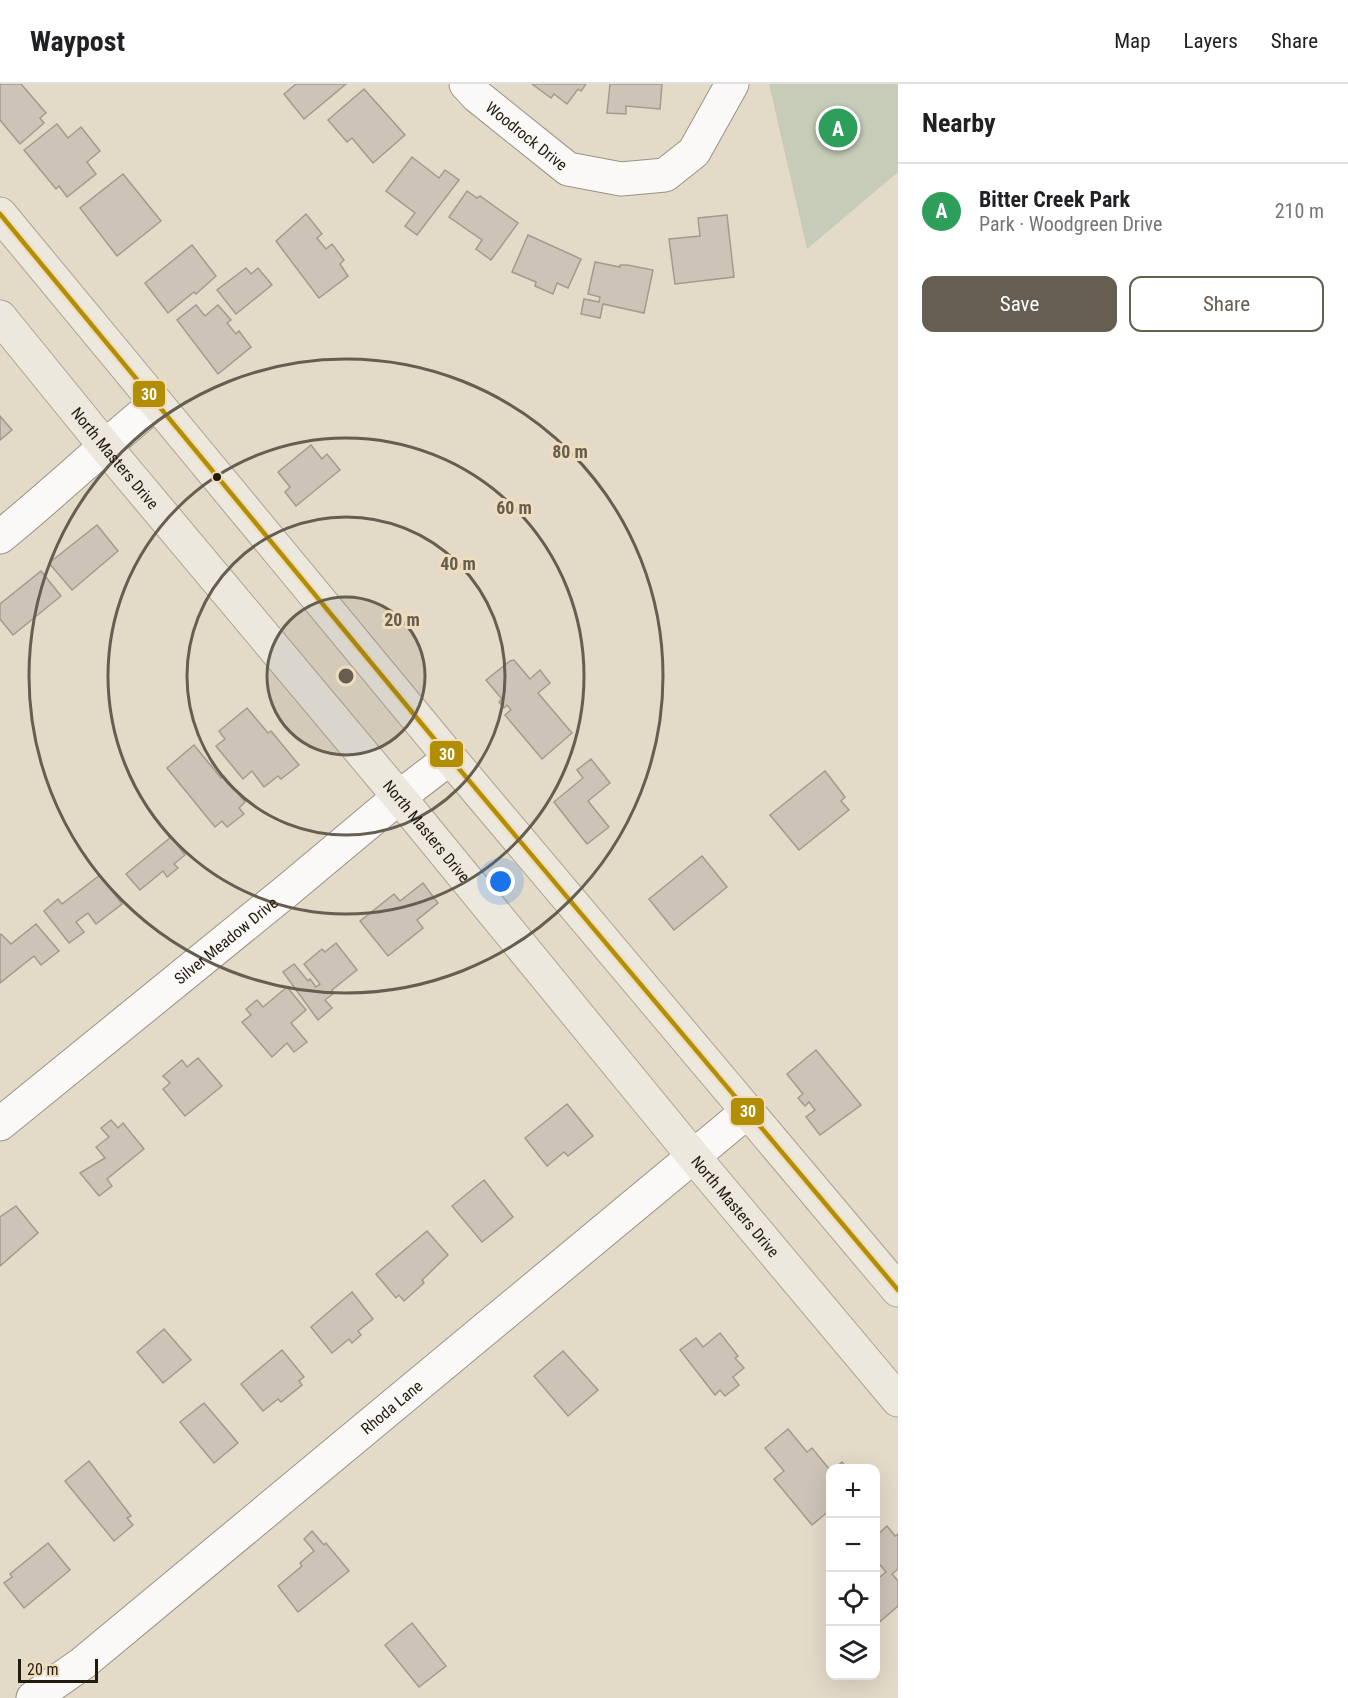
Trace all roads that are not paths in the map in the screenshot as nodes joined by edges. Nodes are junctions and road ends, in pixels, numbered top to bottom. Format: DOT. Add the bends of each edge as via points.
graph roads {
  1 [pos="466,84"];
  2 [pos="732,84"];
  3 [pos="0,214"];
  4 [pos="0,317"];
  5 [pos="155,404"];
  6 [pos="104,445"];
  7 [pos="0,537"];
  8 [pos="450,758"];
  9 [pos="399,797"];
  10 [pos="748,1111"];
  11 [pos="0,1124"];
  12 [pos="694,1157"];
  13 [pos="898,1290"];
  14 [pos="898,1400"];
  15 [pos="33,1698"];
  1 -- 2 [label="street, Woodrock Drive" via="568,169 621,179 665,175 694,152"];
  3 -- 5 [label="main road"];
  4 -- 6 [label="main road, North Masters Drive"];
  5 -- 6 [label="street"];
  5 -- 8 [label="main road"];
  6 -- 7 [label="street"];
  6 -- 9 [label="main road, North Masters Drive"];
  8 -- 9 [label="street, Silver Meadow Drive"];
  8 -- 10 [label="main road"];
  9 -- 11 [label="street, Silver Meadow Drive"];
  9 -- 12 [label="main road, North Masters Drive"];
  10 -- 12 [label="street, Rhoda Lane"];
  10 -- 13 [label="main road"];
  12 -- 14 [label="main road, North Masters Drive"];
  12 -- 15 [label="street, Rhoda Lane" via="83,1663"];
}
